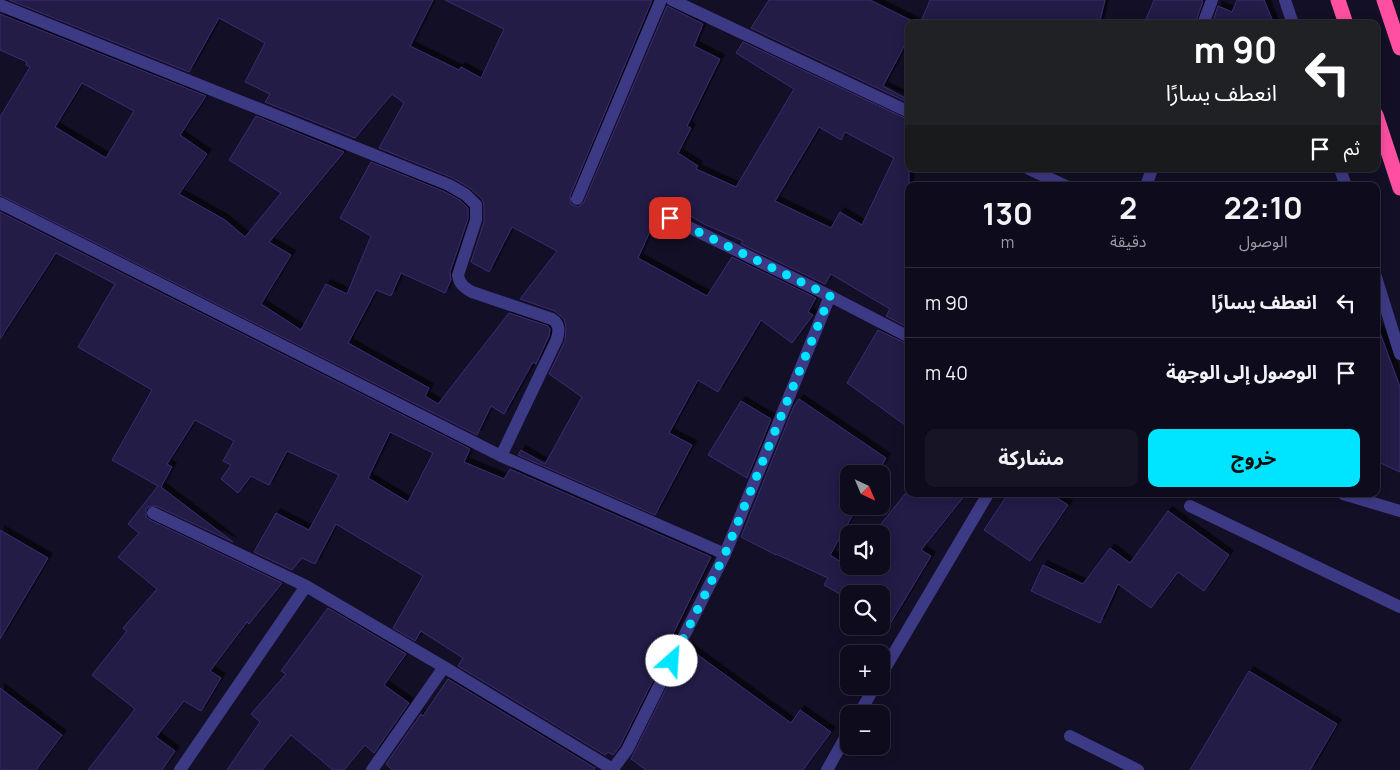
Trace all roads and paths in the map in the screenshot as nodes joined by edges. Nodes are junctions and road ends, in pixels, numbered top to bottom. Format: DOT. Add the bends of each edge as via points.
graph roads {
  1 [pos="660,0"];
  2 [pos="672,0"];
  3 [pos="1212,0"];
  4 [pos="1285,0"];
  5 [pos="1338,0"];
  6 [pos="1384,0"];
  7 [pos="0,5"];
  8 [pos="1204,20"];
  9 [pos="1292,20"];
  10 [pos="1345,20"];
  11 [pos="1400,48"];
  12 [pos="905,110"];
  13 [pos="1380,127"];
  14 [pos="1036,172"];
  15 [pos="1057,182"];
  16 [pos="1400,188"];
  17 [pos="577,199"];
  18 [pos="0,203"];
  19 [pos="670,218"];
  20 [pos="1380,290"];
  21 [pos="830,296"];
  22 [pos="905,335"];
  23 [pos="1400,354"];
  24 [pos="501,456"];
  25 [pos="986,497"];
  26 [pos="1352,497"];
  27 [pos="1190,506"];
  28 [pos="1400,511"];
  29 [pos="153,513"];
  30 [pos="725,554"];
  31 [pos="306,586"];
  32 [pos="1400,607"];
  33 [pos="890,660"];
  34 [pos="444,667"];
  35 [pos="1070,736"];
  36 [pos="840,748"];
  37 [pos="180,770"];
  38 [pos="372,770"];
  39 [pos="612,770"];
  40 [pos="827,770"];
  41 [pos="1138,770"];
  1 -- 17 [label="street"];
  2 -- 12 [label="street"];
  3 -- 8 [label="street"];
  4 -- 9 [label="street"];
  5 -- 10 [label="highway"];
  6 -- 11 [label="highway"];
  7 -- 24 [label="street" via="449,185 466,195 476,205 476,220 458,280 472,292 552,319 559,330"];
  13 -- 16 [label="highway"];
  14 -- 15 [label="street"];
  18 -- 24 [label="street"];
  19 -- 21 [label="street"];
  20 -- 23 [label="street"];
  21 -- 22 [label="street"];
  21 -- 30 [label="street"];
  24 -- 30 [label="street"];
  25 -- 33 [label="street"];
  26 -- 28 [label="street"];
  27 -- 32 [label="street"];
  29 -- 31 [label="street"];
  30 -- 39 [label="street" via="627,750"];
  31 -- 34 [label="street"];
  31 -- 37 [label="street"];
  34 -- 38 [label="street"];
  34 -- 39 [label="street"];
  35 -- 41 [label="street"];
  36 -- 40 [label="street"];
}
